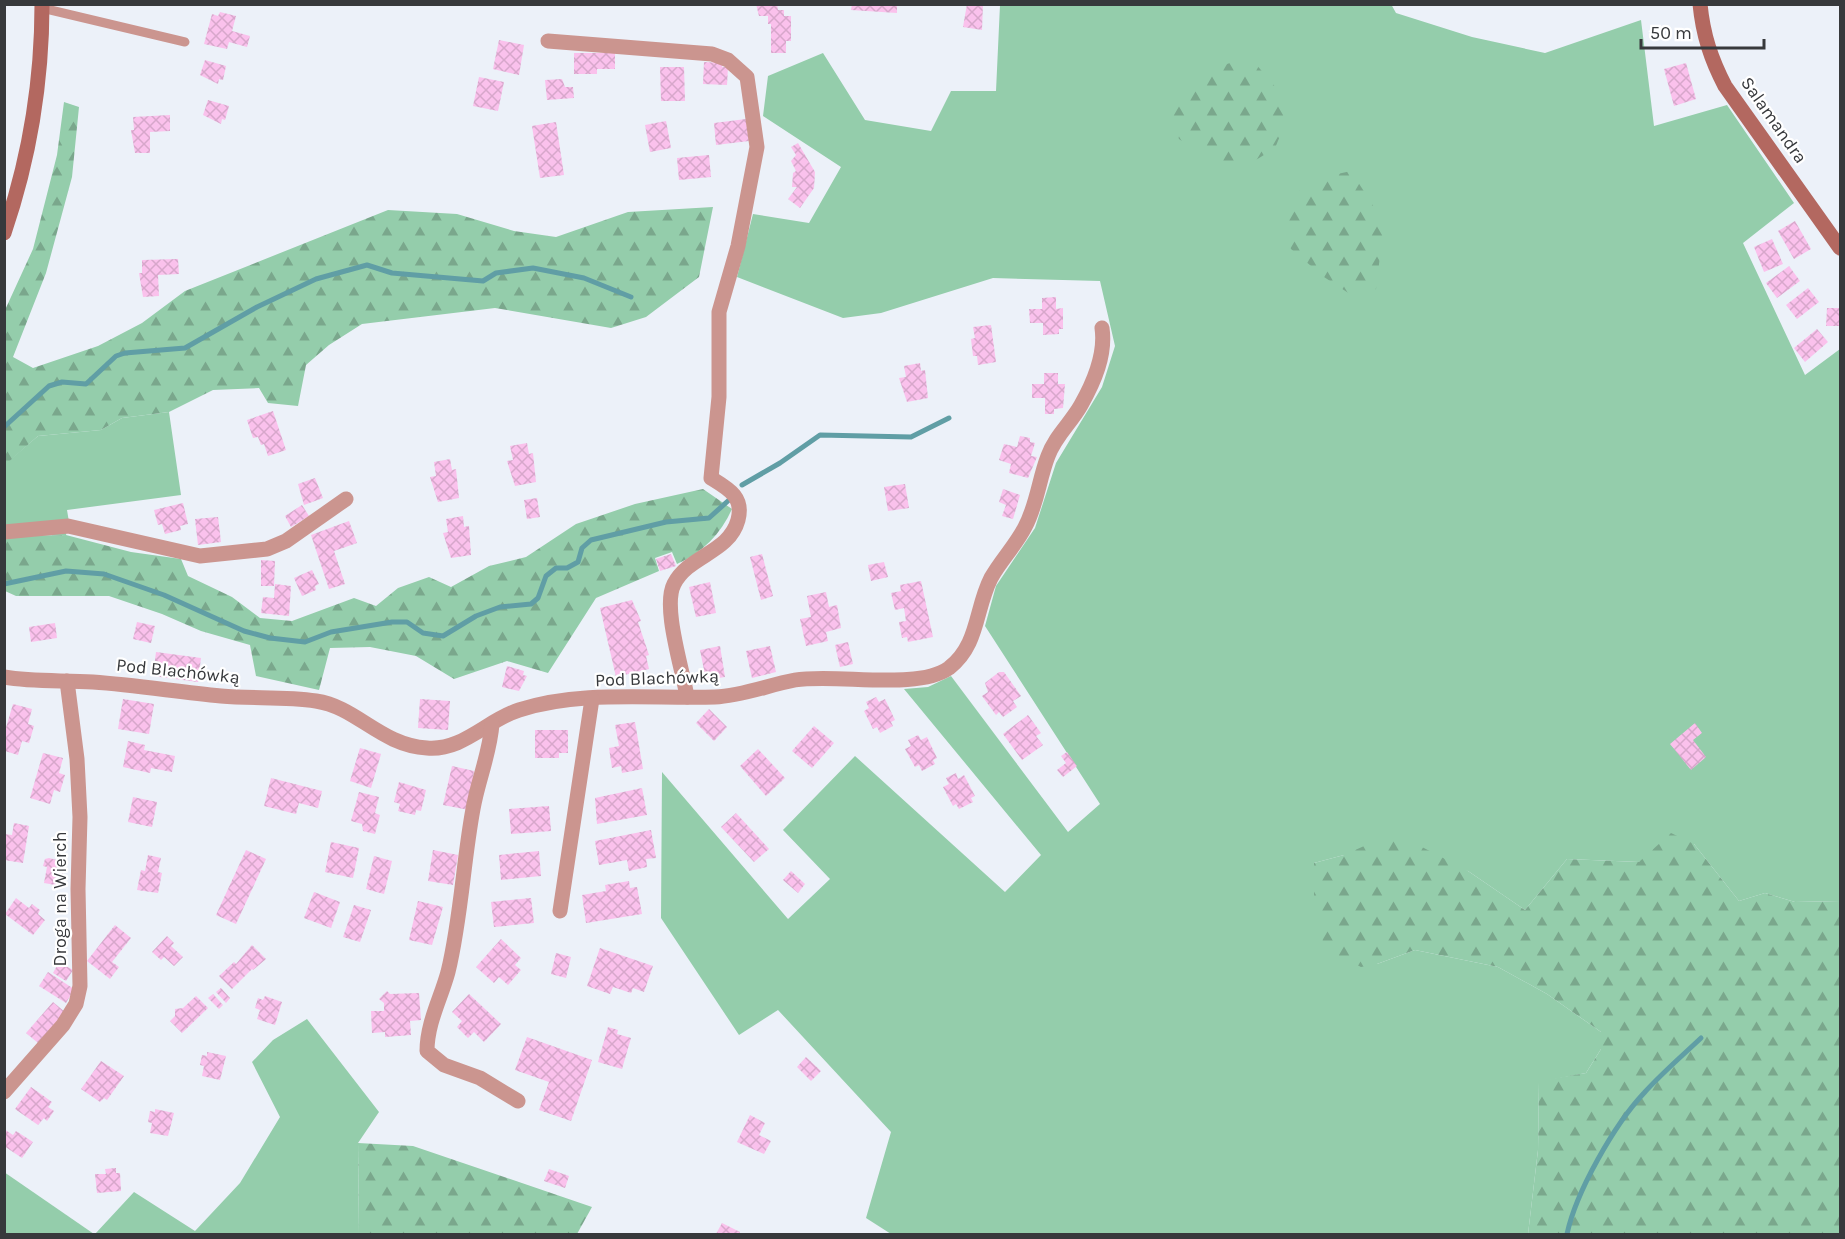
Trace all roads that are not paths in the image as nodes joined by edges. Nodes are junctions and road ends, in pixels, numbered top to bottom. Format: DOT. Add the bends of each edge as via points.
graph roads {
  1 [pos="1700,4"];
  2 [pos="42,6"];
  3 [pos="548,40"];
  4 [pos="185,42"];
  5 [pos="4,233"];
  6 [pos="1840,248"];
  7 [pos="1102,328"];
  8 [pos="346,499"];
  9 [pos="4,532"];
  10 [pos="4,677"];
  11 [pos="67,681"];
  12 [pos="687,697"];
  13 [pos="592,699"];
  14 [pos="492,724"];
  15 [pos="560,911"];
  16 [pos="4,1092"];
  17 [pos="518,1101"];
  1 -- 6 [label="street, Salamandra" via="1703,34 1725,86"];
  2 -- 4 [label="lane"];
  2 -- 5 [label="street" via="39,74 31,130"];
  3 -- 12 [label="street" via="712,54 728,60 747,77 750,87 757,147 738,246 719,312 718,397 711,478 735,495 739,515 735,530 723,544 687,568 674,584 672,616"];
  7 -- 12 [label="street, Pod Blachówką" via="1104,343 1094,377 1081,406 1048,454 1032,514 991,578 973,638 952,665 923,679 815,678 735,694"];
  8 -- 9 [label="street" via="286,541 267,549 200,556 68,526"];
  10 -- 11 [label="street, Pod Blachówką"];
  11 -- 14 [label="street, Pod Blachówką" via="222,696 315,700 336,706 375,732 426,748 455,745"];
  11 -- 16 [label="street, Droga na Wierch" via="80,818 80,986 76,1004 63,1025"];
  12 -- 13 [label="street, Pod Blachówką"];
  13 -- 14 [label="street, Pod Blachówką" via="524,708"];
  13 -- 15 [label="street"];
  14 -- 17 [label="street" via="474,806 455,937 427,1038 427,1051 444,1065 480,1077"];
}
